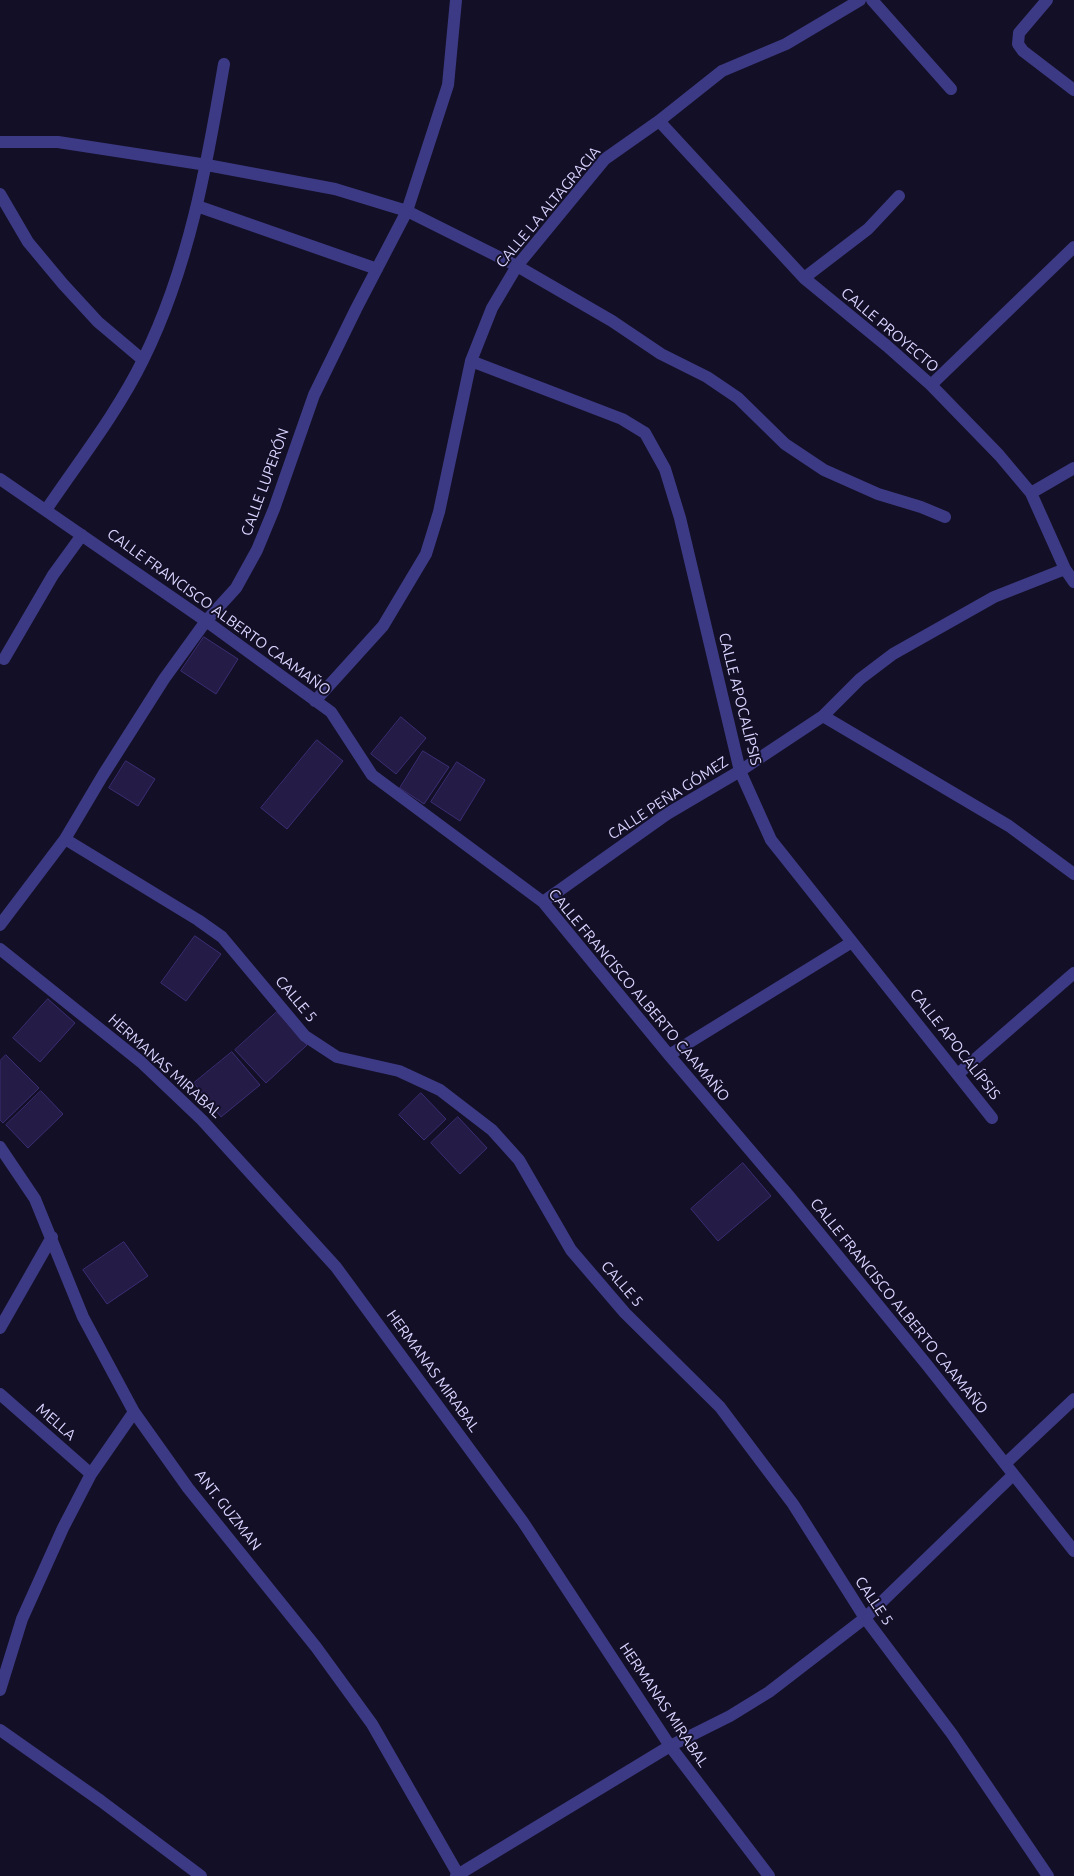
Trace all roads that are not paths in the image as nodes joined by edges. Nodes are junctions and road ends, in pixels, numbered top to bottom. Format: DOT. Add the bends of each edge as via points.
graph roads {
  1 [pos="456,0"];
  2 [pos="860,0"];
  3 [pos="872,0"];
  4 [pos="1047,0"];
  5 [pos="840,5"];
  6 [pos="224,64"];
  7 [pos="951,89"];
  8 [pos="1074,90"];
  9 [pos="659,121"];
  10 [pos="0,142"];
  11 [pos="207,165"];
  12 [pos="0,194"];
  13 [pos="899,196"];
  14 [pos="197,206"];
  15 [pos="407,211"];
  16 [pos="1074,247"];
  17 [pos="517,266"];
  18 [pos="377,269"];
  19 [pos="804,278"];
  20 [pos="143,360"];
  21 [pos="471,361"];
  22 [pos="931,385"];
  23 [pos="1074,468"];
  24 [pos="0,479"];
  25 [pos="1031,492"];
  26 [pos="46,510"];
  27 [pos="944,517"];
  28 [pos="82,535"];
  29 [pos="1065,569"];
  30 [pos="1074,582"];
  31 [pos="206,621"];
  32 [pos="4,659"];
  33 [pos="315,701"];
  34 [pos="823,716"];
  35 [pos="740,771"];
  36 [pos="65,839"];
  37 [pos="1074,874"];
  38 [pos="543,902"];
  39 [pos="0,925"];
  40 [pos="852,942"];
  41 [pos="0,949"];
  42 [pos="1074,973"];
  43 [pos="669,1056"];
  44 [pos="958,1074"];
  45 [pos="992,1118"];
  46 [pos="0,1147"];
  47 [pos="52,1237"];
  48 [pos="0,1328"];
  49 [pos="0,1394"];
  50 [pos="1074,1399"];
  51 [pos="134,1412"];
  52 [pos="1005,1464"];
  53 [pos="91,1474"];
  54 [pos="1013,1474"];
  55 [pos="1074,1551"];
  56 [pos="865,1618"];
  57 [pos="0,1690"];
  58 [pos="0,1730"];
  59 [pos="670,1746"];
  60 [pos="201,1876"];
  61 [pos="458,1876"];
  62 [pos="768,1876"];
  63 [pos="1048,1876"];
  1 -- 15 [label="street, CALLE LUPERÓN" via="448,85"];
  2 -- 5 [label="street, CALLE LA ALTAGRACIA"];
  3 -- 7 [label="street"];
  4 -- 8 [label="street" via="1019,33 1018,44"];
  5 -- 9 [label="street, CALLE LA ALTAGRACIA" via="786,44 722,70"];
  6 -- 11 [label="street"];
  9 -- 17 [label="street, CALLE LA ALTAGRACIA" via="605,159"];
  9 -- 19 [label="street, CALLE PROYECTO"];
  10 -- 11 [label="street" via="58,142"];
  11 -- 14 [label="street"];
  11 -- 15 [label="street" via="335,189"];
  12 -- 20 [label="street" via="28,242 63,284 98,322"];
  13 -- 19 [label="street" via="868,229"];
  14 -- 18 [label="street"];
  14 -- 20 [label="street" via="181,267"];
  15 -- 17 [label="street"];
  15 -- 18 [label="street, CALLE LUPERÓN"];
  16 -- 22 [label="street"];
  17 -- 21 [label="street, CALLE LA ALTAGRACIA" via="492,308"];
  17 -- 27 [label="street" via="612,321 661,354 707,377 738,398 785,444 824,470 878,494"];
  18 -- 31 [label="street, CALLE LUPERÓN" via="314,394 257,550 236,588"];
  19 -- 22 [label="street, CALLE PROYECTO"];
  20 -- 26 [label="street" via="121,399"];
  21 -- 33 [label="street, CALLE LA ALTAGRACIA" via="439,512 426,554 383,626"];
  21 -- 35 [label="street, CALLE APOCALÍPSIS" via="622,419 645,433 665,469 680,518"];
  22 -- 25 [label="street, CALLE PROYECTO"];
  23 -- 25 [label="street"];
  24 -- 26 [label="street, CALLE FRANCISCO ALBERTO CAAMAÑO"];
  25 -- 29 [label="street, CALLE PROYECTO"];
  26 -- 28 [label="street, CALLE FRANCISCO ALBERTO CAAMAÑO"];
  28 -- 31 [label="street, CALLE FRANCISCO ALBERTO CAAMAÑO"];
  28 -- 32 [label="street" via="53,575"];
  29 -- 30 [label="street, CALLE PROYECTO"];
  29 -- 34 [label="street, CALLE PEÑA GÓMEZ" via="994,597 892,654 860,679"];
  31 -- 33 [label="street, CALLE FRANCISCO ALBERTO CAAMAÑO"];
  31 -- 36 [label="street, CALLE LUPERÓN" via="164,679"];
  33 -- 38 [label="street, CALLE FRANCISCO ALBERTO CAAMAÑO" via="331,712 372,775"];
  34 -- 35 [label="street, CALLE PEÑA GÓMEZ"];
  34 -- 37 [label="street" via="1009,826"];
  35 -- 38 [label="street, CALLE PEÑA GÓMEZ" via="667,814"];
  35 -- 40 [label="street, CALLE APOCALÍPSIS" via="771,840"];
  36 -- 39 [label="street, CALLE LUPERÓN"];
  36 -- 56 [label="street, CALLE 5" via="222,938 305,1036 337,1056 399,1071 440,1090 492,1130 520,1160 571,1250 625,1313 720,1407 793,1504"];
  38 -- 43 [label="street, CALLE FRANCISCO ALBERTO CAAMAÑO"];
  40 -- 43 [label="street"];
  40 -- 44 [label="street, CALLE APOCALÍPSIS"];
  41 -- 59 [label="street, HERMANAS MIRABAL" via="141,1062 202,1120 336,1268 523,1522"];
  42 -- 44 [label="street"];
  43 -- 52 [label="street, CALLE FRANCISCO ALBERTO CAAMAÑO" via="858,1281"];
  44 -- 45 [label="street, CALLE APOCALÍPSIS"];
  46 -- 47 [label="street, ANT. GUZMAN" via="35,1198"];
  47 -- 48 [label="street"];
  47 -- 51 [label="street, ANT. GUZMAN" via="83,1317"];
  49 -- 53 [label="street, MELLA"];
  50 -- 52 [label="street"];
  51 -- 53 [label="street"];
  51 -- 61 [label="street, ANT. GUZMAN" via="188,1488 316,1647 372,1724"];
  52 -- 54 [label="street, CALLE FRANCISCO ALBERTO CAAMAÑO"];
  53 -- 57 [label="street" via="22,1619"];
  54 -- 55 [label="street, CALLE FRANCISCO ALBERTO CAAMAÑO"];
  54 -- 56 [label="street"];
  56 -- 59 [label="street" via="769,1692"];
  56 -- 63 [label="street, CALLE 5" via="952,1734"];
  58 -- 60 [label="street"];
  59 -- 61 [label="street"];
  59 -- 62 [label="street, HERMANAS MIRABAL"];
}
